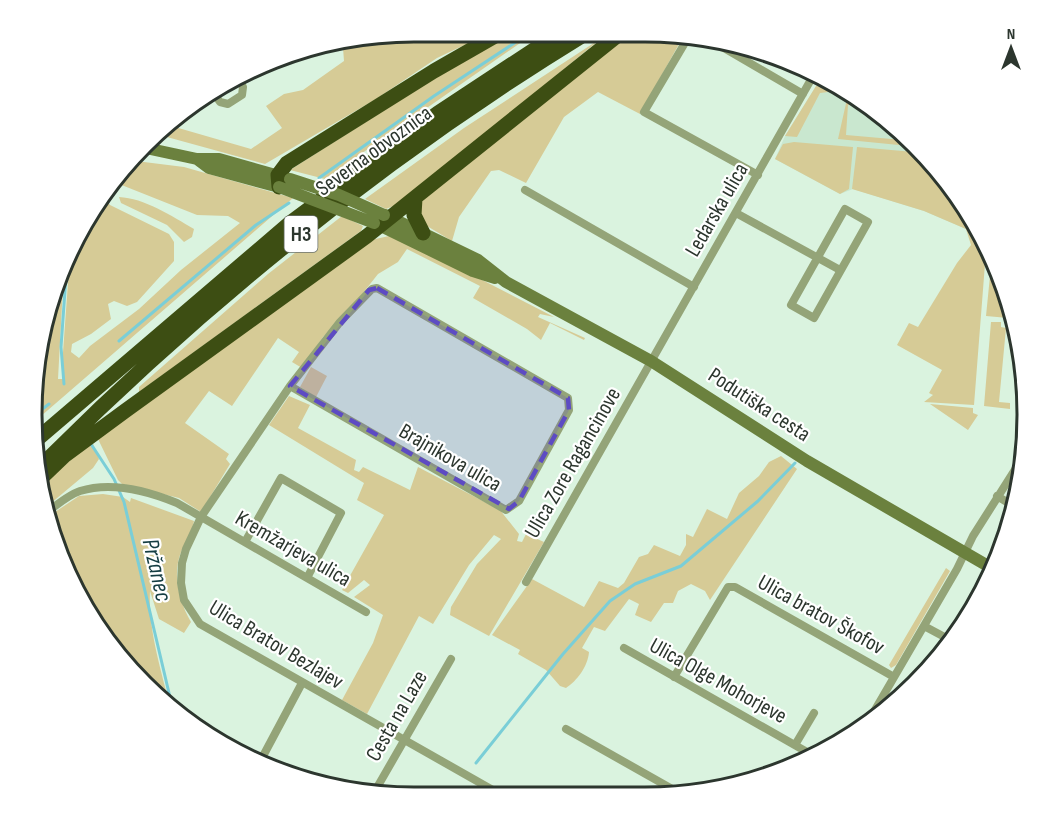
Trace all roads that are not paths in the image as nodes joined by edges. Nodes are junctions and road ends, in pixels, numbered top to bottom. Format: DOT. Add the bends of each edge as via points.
graph roads {
  1 [pos="485,42"];
  2 [pos="546,42"];
  3 [pos="573,42"];
  4 [pos="610,42"];
  5 [pos="684,44"];
  6 [pos="732,53"];
  7 [pos="810,81"];
  8 [pos="242,84"];
  9 [pos="803,94"];
  10 [pos="217,99"];
  11 [pos="153,149"];
  12 [pos="758,175"];
  13 [pos="282,180"];
  14 [pos="525,190"];
  15 [pos="416,198"];
  16 [pos="736,213"];
  17 [pos="382,220"];
  18 [pos="423,233"];
  19 [pos="818,258"];
  20 [pos="840,270"];
  21 [pos="506,282"];
  22 [pos="694,287"];
  23 [pos="378,288"];
  24 [pos="651,361"];
  25 [pos="290,386"];
  26 [pos="57,422"];
  27 [pos="43,430"];
  28 [pos="43,434"];
  29 [pos="45,462"];
  30 [pos="47,473"];
  31 [pos="1012,473"];
  32 [pos="997,496"];
  33 [pos="1006,502"];
  34 [pos="54,508"];
  35 [pos="201,517"];
  36 [pos="245,542"];
  37 [pos="965,553"];
  38 [pos="986,565"];
  39 [pos="307,578"];
  40 [pos="526,582"];
  41 [pos="366,612"];
  42 [pos="924,626"];
  43 [pos="943,636"];
  44 [pos="624,648"];
  45 [pos="451,659"];
  46 [pos="674,677"];
  47 [pos="894,677"];
  48 [pos="303,683"];
  49 [pos="878,704"];
  50 [pos="814,713"];
  51 [pos="566,729"];
  52 [pos="404,740"];
  53 [pos="795,745"];
  54 [pos="805,751"];
  55 [pos="264,755"];
  56 [pos="378,785"];
  57 [pos="667,786"];
  58 [pos="487,787"];
  1 -- 13 [label="highway" via="287,163"];
  2 -- 26 [label="highway, Severna obvoznica / H3" via="346,180 242,263"];
  3 -- 29 [label="highway, Severna obvoznica / H3" via="447,124 313,224 152,360"];
  4 -- 15 [label="highway"];
  5 -- 12 [label="street" via="644,112"];
  6 -- 9 [label="street"];
  7 -- 9 [label="street, Ledarska ulica"];
  8 -- 10 [label="street" via="242,94 235,101 228,104"];
  9 -- 12 [label="street, Ledarska ulica"];
  11 -- 13 [label="main road, Podutiška cesta" via="197,159 209,168"];
  12 -- 16 [label="street, Ledarska ulica"];
  13 -- 17 [label="main road, Podutiška cesta, bridge" via="339,195"];
  14 -- 22 [label="street"];
  15 -- 17 [label="highway"];
  15 -- 18 [label="highway" via="414,215"];
  16 -- 19 [label="street"];
  16 -- 22 [label="street, Ledarska ulica"];
  17 -- 18 [label="main road, Podutiška cesta"];
  17 -- 21 [label="main road, Podutiška cesta" via="473,271"];
  17 -- 30 [label="highway"];
  18 -- 21 [label="main road, Podutiška cesta" via="478,260"];
  19 -- 20 [label="street"];
  19 -- 20 [label="street" via="791,306 814,318"];
  19 -- 20 [label="street" via="845,209 868,222"];
  21 -- 24 [label="main road, Podutiška cesta"];
  22 -- 24 [label="street, Ledarska ulica"];
  23 -- 25 [label="street, Ulica Bratov Bezlajev" via="369,290 340,322"];
  23 -- 25 [label="street, Brajnikova ulica" via="567,397 569,410 513,507 501,508"];
  24 -- 37 [label="main road, Podutiška cesta" via="807,461"];
  24 -- 40 [label="street, Ulica Zore Ragancinove"];
  25 -- 35 [label="street, Ulica Bratov Bezlajev"];
  26 -- 27 [label="highway"];
  26 -- 28 [label="highway"];
  31 -- 32 [label="street"];
  32 -- 33 [label="street"];
  32 -- 37 [label="street"];
  34 -- 35 [label="street, Kremžarjeva ulica" via="79,491 132,489 151,492"];
  35 -- 36 [label="street, Kremžarjeva ulica"];
  35 -- 48 [label="street, Ulica Bratov Bezlajev" via="182,563 181,583 189,612 211,631"];
  36 -- 39 [label="street, Kremžarjeva ulica"];
  36 -- 39 [label="street" via="281,478 341,513"];
  37 -- 38 [label="main road, Podutiška cesta"];
  37 -- 42 [label="street"];
  39 -- 41 [label="street, Kremžarjeva ulica"];
  42 -- 43 [label="street"];
  42 -- 47 [label="street"];
  44 -- 46 [label="street, Ulica Olge Mohorjeve"];
  45 -- 52 [label="street, Cesta na Laze"];
  46 -- 47 [label="street, Ulica bratov Škofov" via="728,587 735,587"];
  46 -- 53 [label="street, Ulica Olge Mohorjeve"];
  47 -- 49 [label="street"];
  48 -- 52 [label="street, Ulica Bratov Bezlajev"];
  48 -- 55 [label="street"];
  50 -- 53 [label="street, Ulica Olge Mohorjeve"];
  51 -- 57 [label="street"];
  52 -- 56 [label="street, Cesta na Laze"];
  52 -- 58 [label="street, Ulica Bratov Bezlajev"];
  53 -- 54 [label="street, Ulica Olge Mohorjeve"];
}
